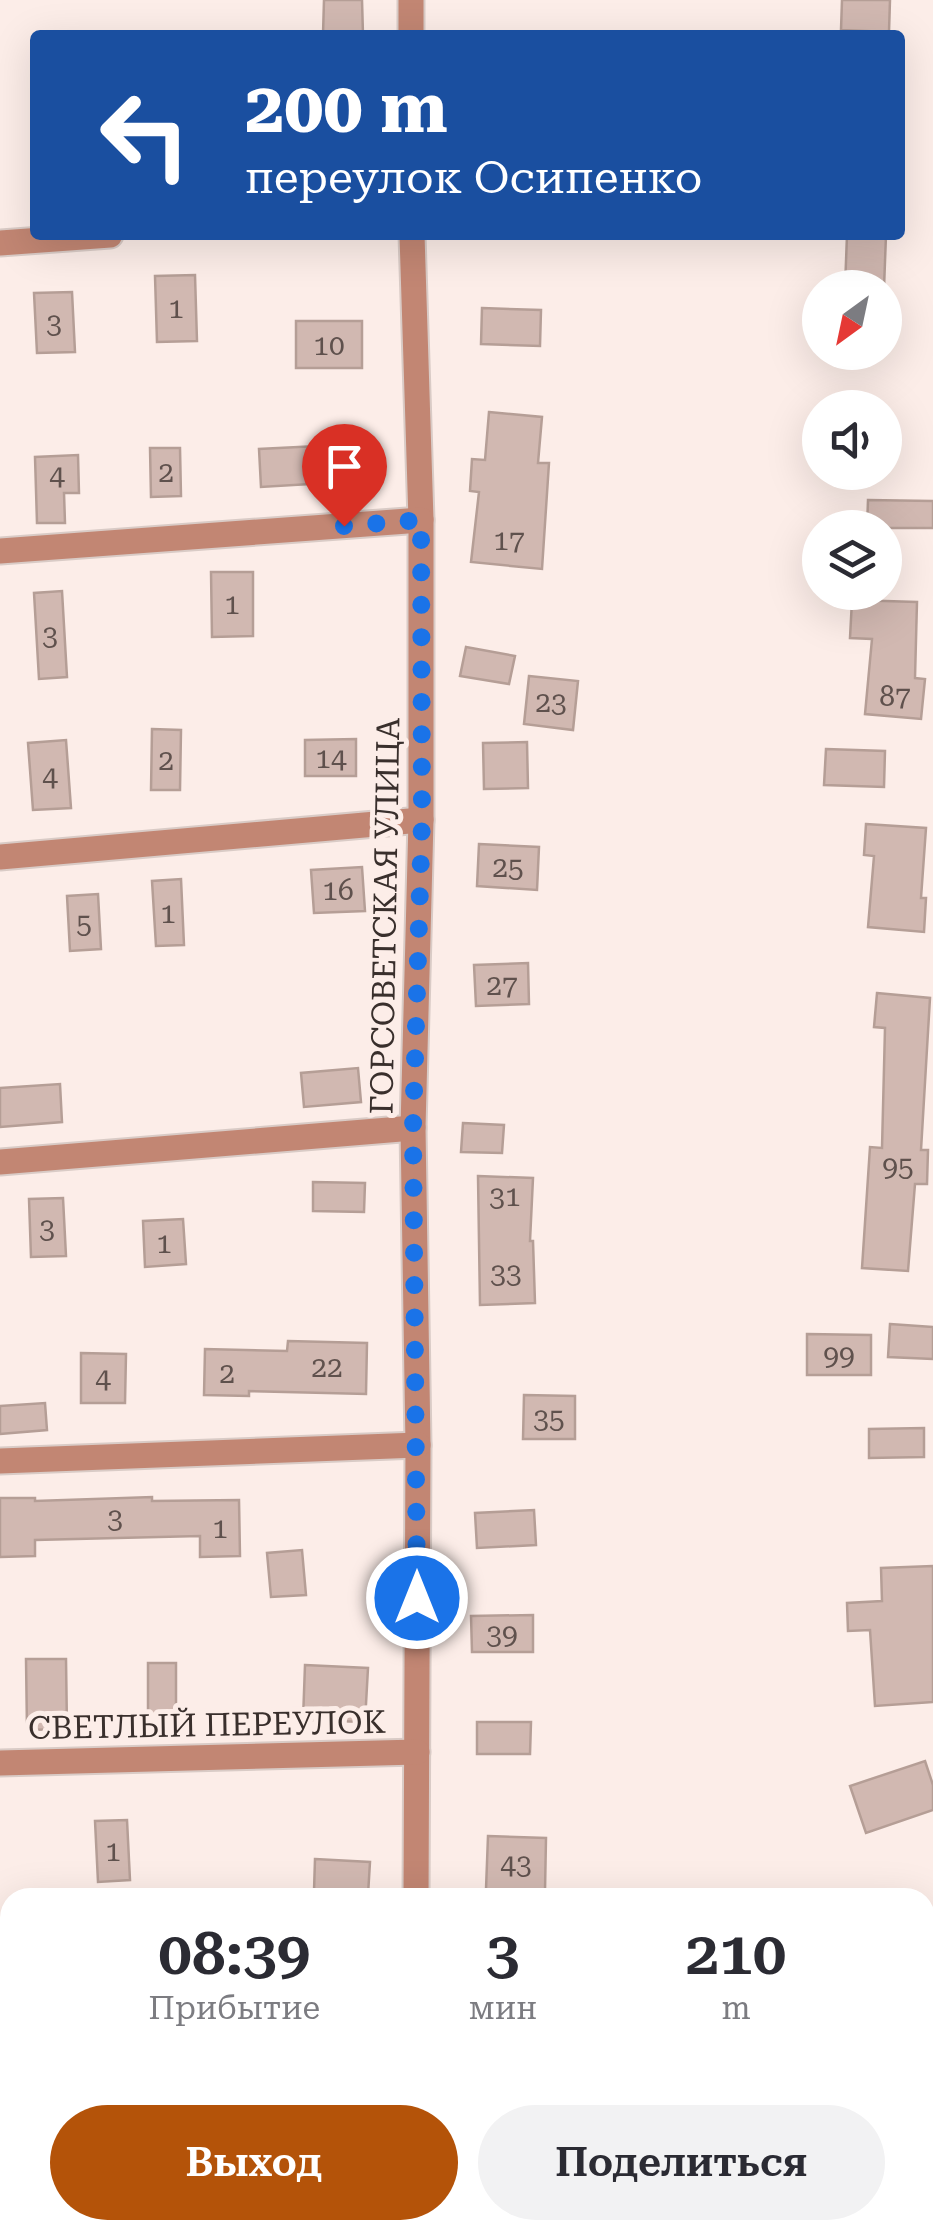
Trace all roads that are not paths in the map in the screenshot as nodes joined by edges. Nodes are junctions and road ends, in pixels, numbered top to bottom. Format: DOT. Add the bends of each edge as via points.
graph roads {
  1 [pos="411,0"];
  2 [pos="411,30"];
  3 [pos="41,240"];
  4 [pos="412,240"];
  5 [pos="0,243"];
  6 [pos="421,520"];
  7 [pos="0,551"];
  8 [pos="422,820"];
  9 [pos="0,857"];
  10 [pos="413,1128"];
  11 [pos="0,1162"];
  12 [pos="418,1445"];
  13 [pos="0,1460"];
  14 [pos="417,1752"];
  15 [pos="0,1762"];
  16 [pos="416,1888"];
  1 -- 2 [label="street"];
  3 -- 5 [label="street"];
  4 -- 6 [label="street, ГОРСОВЕТСКАЯ УЛИЦА"];
  6 -- 7 [label="street"];
  6 -- 8 [label="street, ГОРСОВЕТСКАЯ УЛИЦА"];
  8 -- 9 [label="street"];
  8 -- 10 [label="street, ГОРСОВЕТСКАЯ УЛИЦА"];
  10 -- 11 [label="street"];
  10 -- 12 [label="street, ГОРСОВЕТСКАЯ УЛИЦА"];
  12 -- 13 [label="street"];
  12 -- 14 [label="street, ГОРСОВЕТСКАЯ УЛИЦА"];
  14 -- 15 [label="street, СВЕТЛЫЙ ПЕРЕУЛОК"];
  14 -- 16 [label="street, ГОРСОВЕТСКАЯ УЛИЦА"];
}
